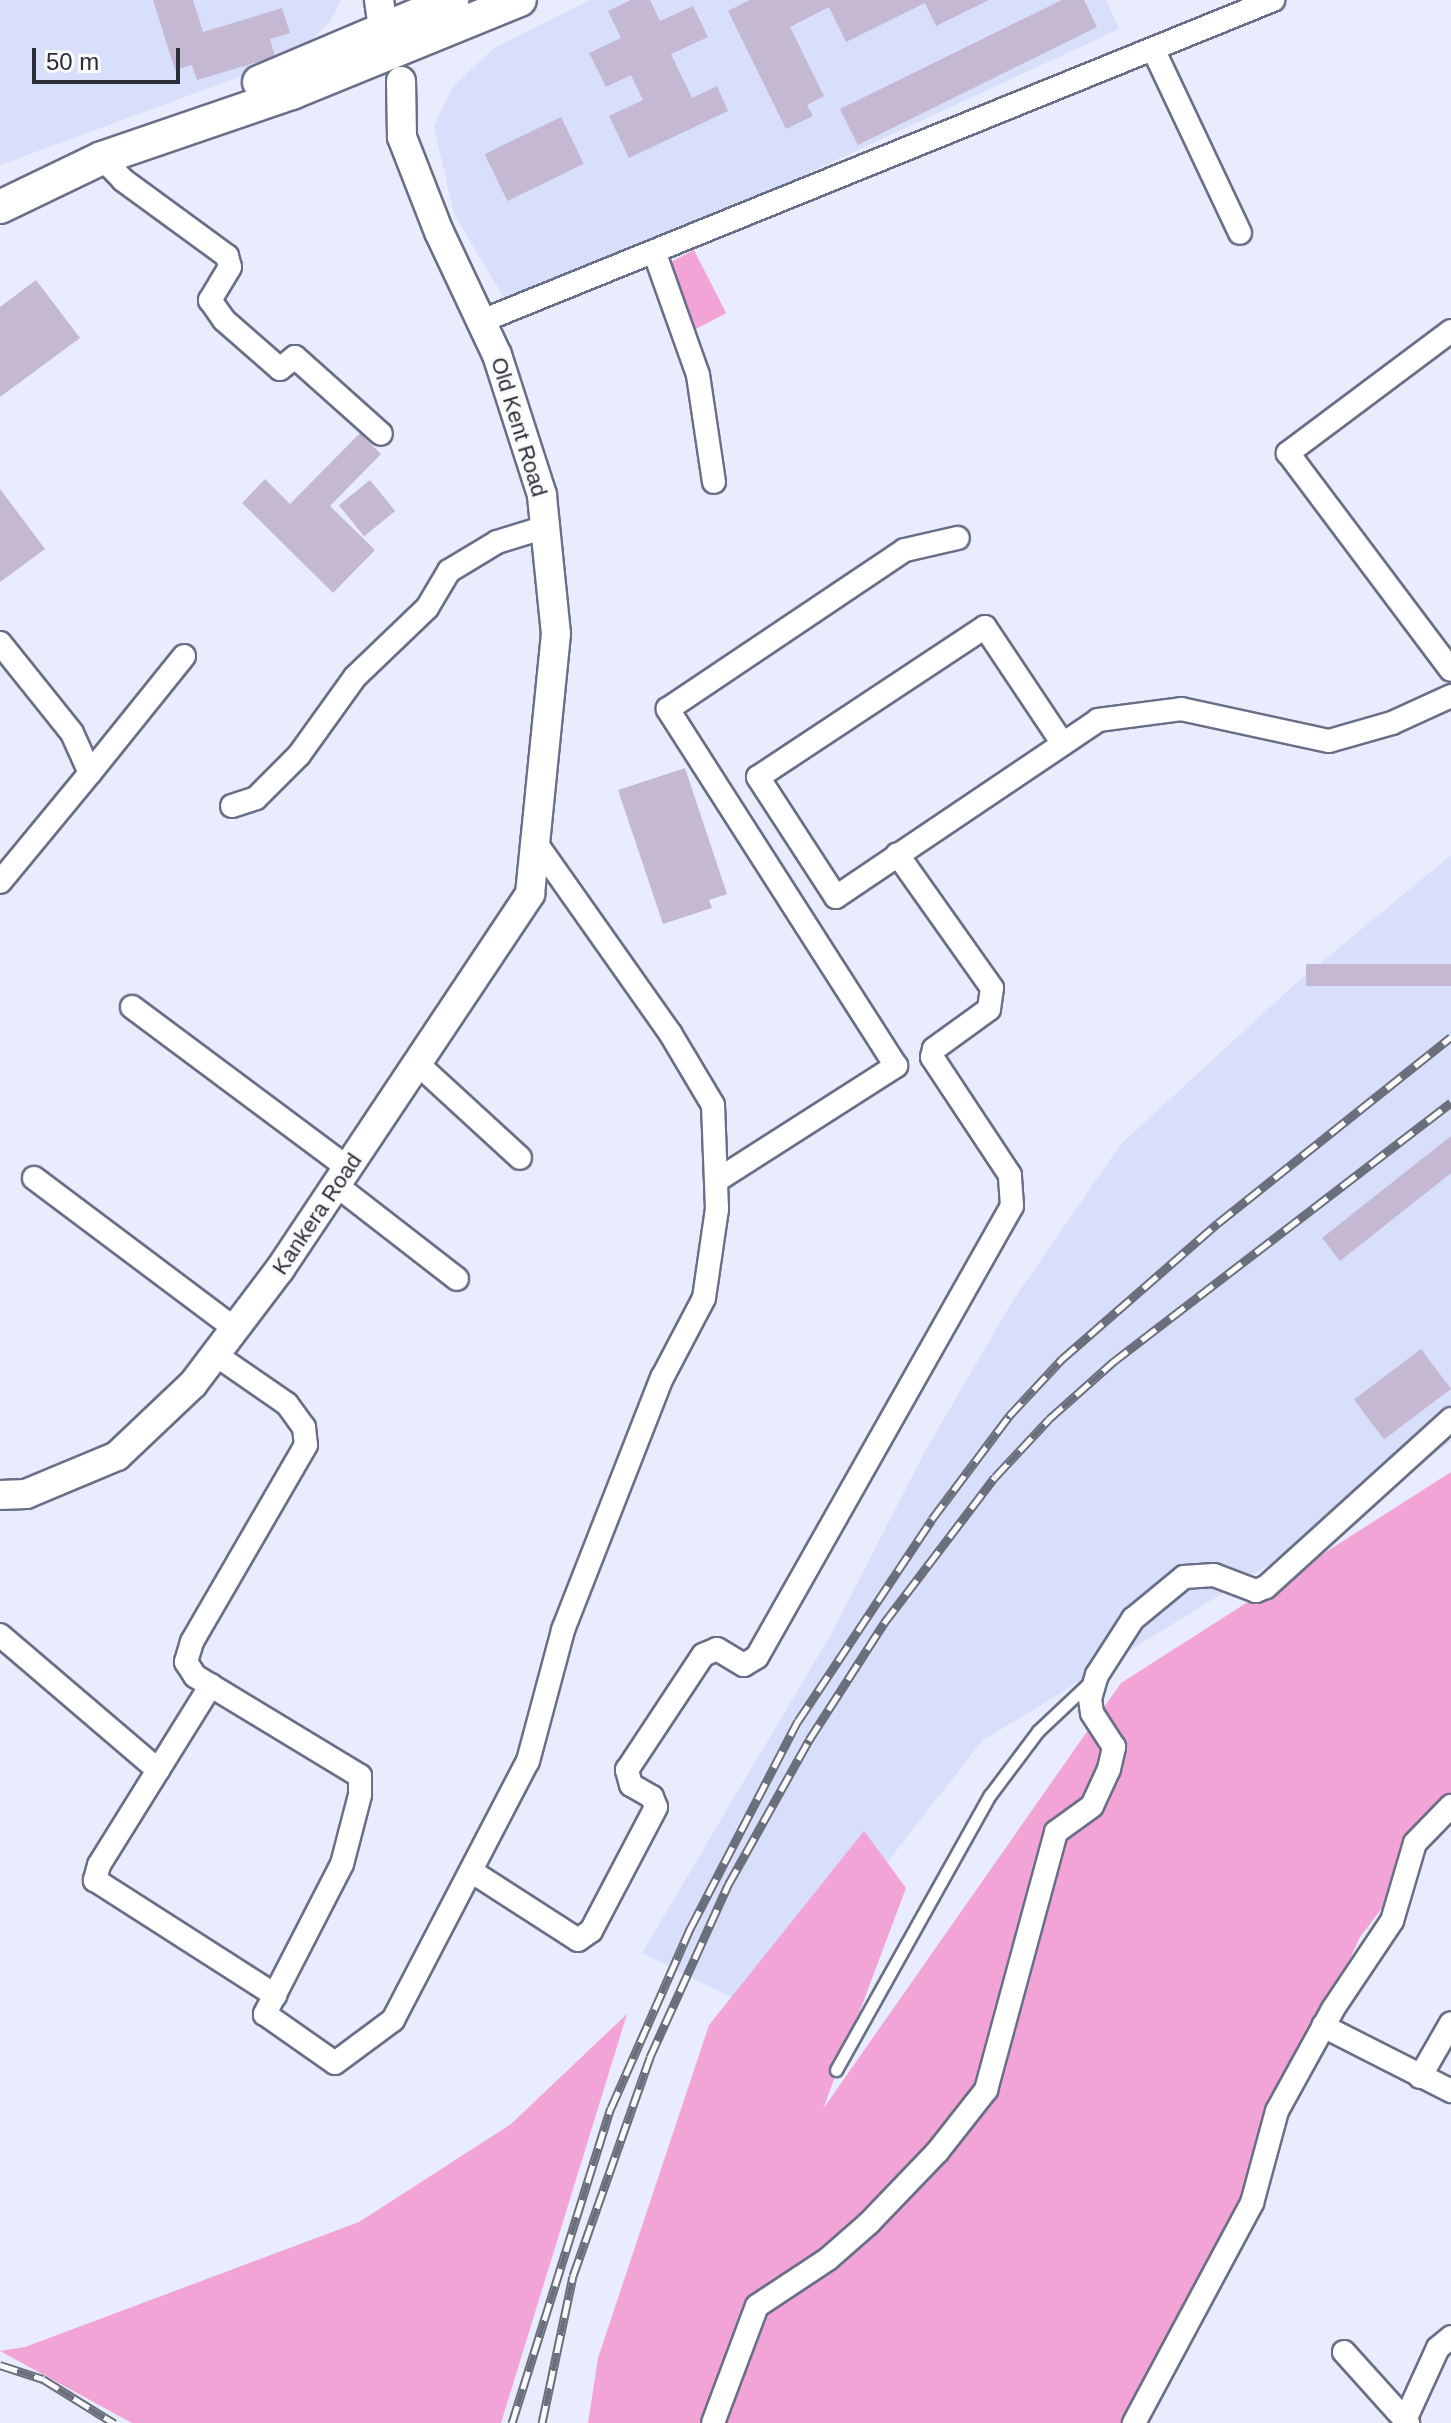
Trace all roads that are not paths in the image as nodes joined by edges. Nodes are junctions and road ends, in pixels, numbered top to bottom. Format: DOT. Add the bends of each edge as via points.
graph roads {
  1 [pos="452,0"];
  2 [pos="520,0"];
  3 [pos="1273,0"];
  4 [pos="1246,6"];
  5 [pos="398,32"];
  6 [pos="1154,51"];
  7 [pos="102,158"];
  8 [pos="0,186"];
  9 [pos="0,207"];
  10 [pos="1240,233"];
  11 [pos="655,254"];
  12 [pos="482,321"];
  13 [pos="1451,331"];
  14 [pos="381,434"];
  15 [pos="714,482"];
  16 [pos="546,527"];
  17 [pos="958,538"];
  18 [pos="0,643"];
  19 [pos="184,656"];
  20 [pos="1451,670"];
  21 [pos="1451,696"];
  22 [pos="1061,741"];
  23 [pos="90,773"];
  24 [pos="232,806"];
  25 [pos="533,839"];
  26 [pos="897,854"];
  27 [pos="0,882"];
  28 [pos="132,1007"];
  29 [pos="419,1065"];
  30 [pos="520,1158"];
  31 [pos="342,1176"];
  32 [pos="34,1178"];
  33 [pos="716,1181"];
  34 [pos="457,1279"];
  35 [pos="235,1329"];
  36 [pos="216,1355"];
  37 [pos="1451,1419"];
  38 [pos="0,1495"];
  39 [pos="0,1635"];
  40 [pos="1097,1675"];
  41 [pos="211,1685"];
  42 [pos="158,1770"];
  43 [pos="1451,1806"];
  44 [pos="471,1871"];
  45 [pos="275,1995"];
  46 [pos="1451,2023"];
  47 [pos="1323,2026"];
  48 [pos="836,2070"];
  49 [pos="1420,2077"];
  50 [pos="1451,2091"];
  51 [pos="1451,2337"];
  52 [pos="1344,2352"];
  53 [pos="1401,2420"];
  54 [pos="713,2423"];
  55 [pos="1134,2423"];
  1 -- 5 [label="main road"];
  2 -- 5 [label="main road"];
  3 -- 4 [label="street"];
  4 -- 6 [label="street"];
  5 -- 7 [label="main road"];
  5 -- 8 [label="main road"];
  5 -- 12 [label="street, Old Kent Road" via="402,137"];
  6 -- 10 [label="street"];
  6 -- 11 [label="street"];
  7 -- 9 [label="main road"];
  7 -- 14 [label="street" via="123,180 227,256 230,267 210,300 224,320 280,369 295,357"];
  11 -- 12 [label="street"];
  11 -- 15 [label="street" via="698,375"];
  12 -- 16 [label="street, Old Kent Road" via="542,495"];
  13 -- 20 [label="street" via="1288,453"];
  16 -- 24 [label="street" via="497,542 449,571 427,608 355,677 299,755 256,798"];
  16 -- 25 [label="street, Old Kent Road" via="556,634"];
  17 -- 33 [label="street" via="905,550 668,709 896,1066"];
  18 -- 23 [label="street" via="72,733"];
  19 -- 23 [label="street"];
  21 -- 22 [label="street" via="1392,723 1329,741 1181,709 1098,720"];
  22 -- 26 [label="street"];
  22 -- 26 [label="street" via="985,627 758,777 836,897"];
  23 -- 27 [label="street"];
  25 -- 29 [label="street, Kankera Road" via="530,894"];
  25 -- 33 [label="street" via="670,1033 713,1105"];
  26 -- 44 [label="street" via="992,988 989,1009 934,1049 932,1057 1010,1175 1012,1206 757,1657 744,1665 717,1649 703,1655 627,1770 631,1785 652,1797 656,1807 591,1931 578,1940"];
  28 -- 31 [label="street"];
  29 -- 30 [label="street"];
  29 -- 31 [label="street, Kankera Road"];
  31 -- 34 [label="street"];
  31 -- 35 [label="street, Kankera Road"];
  32 -- 35 [label="street"];
  33 -- 44 [label="street" via="704,1298 662,1378 563,1630 528,1761"];
  35 -- 36 [label="street, Kankera Road"];
  36 -- 38 [label="street, Kankera Road" via="117,1456 26,1494"];
  36 -- 41 [label="street" via="287,1404 304,1427 306,1445 192,1642 186,1662 195,1676"];
  37 -- 40 [label="street" via="1266,1587 1256,1591 1198,1574 1171,1586 1139,1612"];
  39 -- 42 [label="street"];
  40 -- 48 [label="lane" via="1038,1731 990,1795"];
  40 -- 54 [label="street" via="1090,1699 1092,1713 1114,1747 1109,1769 1092,1806 1056,1832 986,2090 938,2151 869,2223 828,2259 757,2306"];
  41 -- 42 [label="street"];
  41 -- 45 [label="street" via="360,1776 342,1864"];
  42 -- 45 [label="street" via="95,1880"];
  43 -- 47 [label="street" via="1415,1843 1392,1921"];
  44 -- 45 [label="street" via="393,2020 335,2063 265,2014"];
  46 -- 49 [label="street"];
  47 -- 49 [label="street"];
  47 -- 55 [label="street" via="1277,2111 1252,2203"];
  49 -- 50 [label="street"];
  51 -- 53 [label="street" via="1438,2348"];
  52 -- 53 [label="street"];
}
